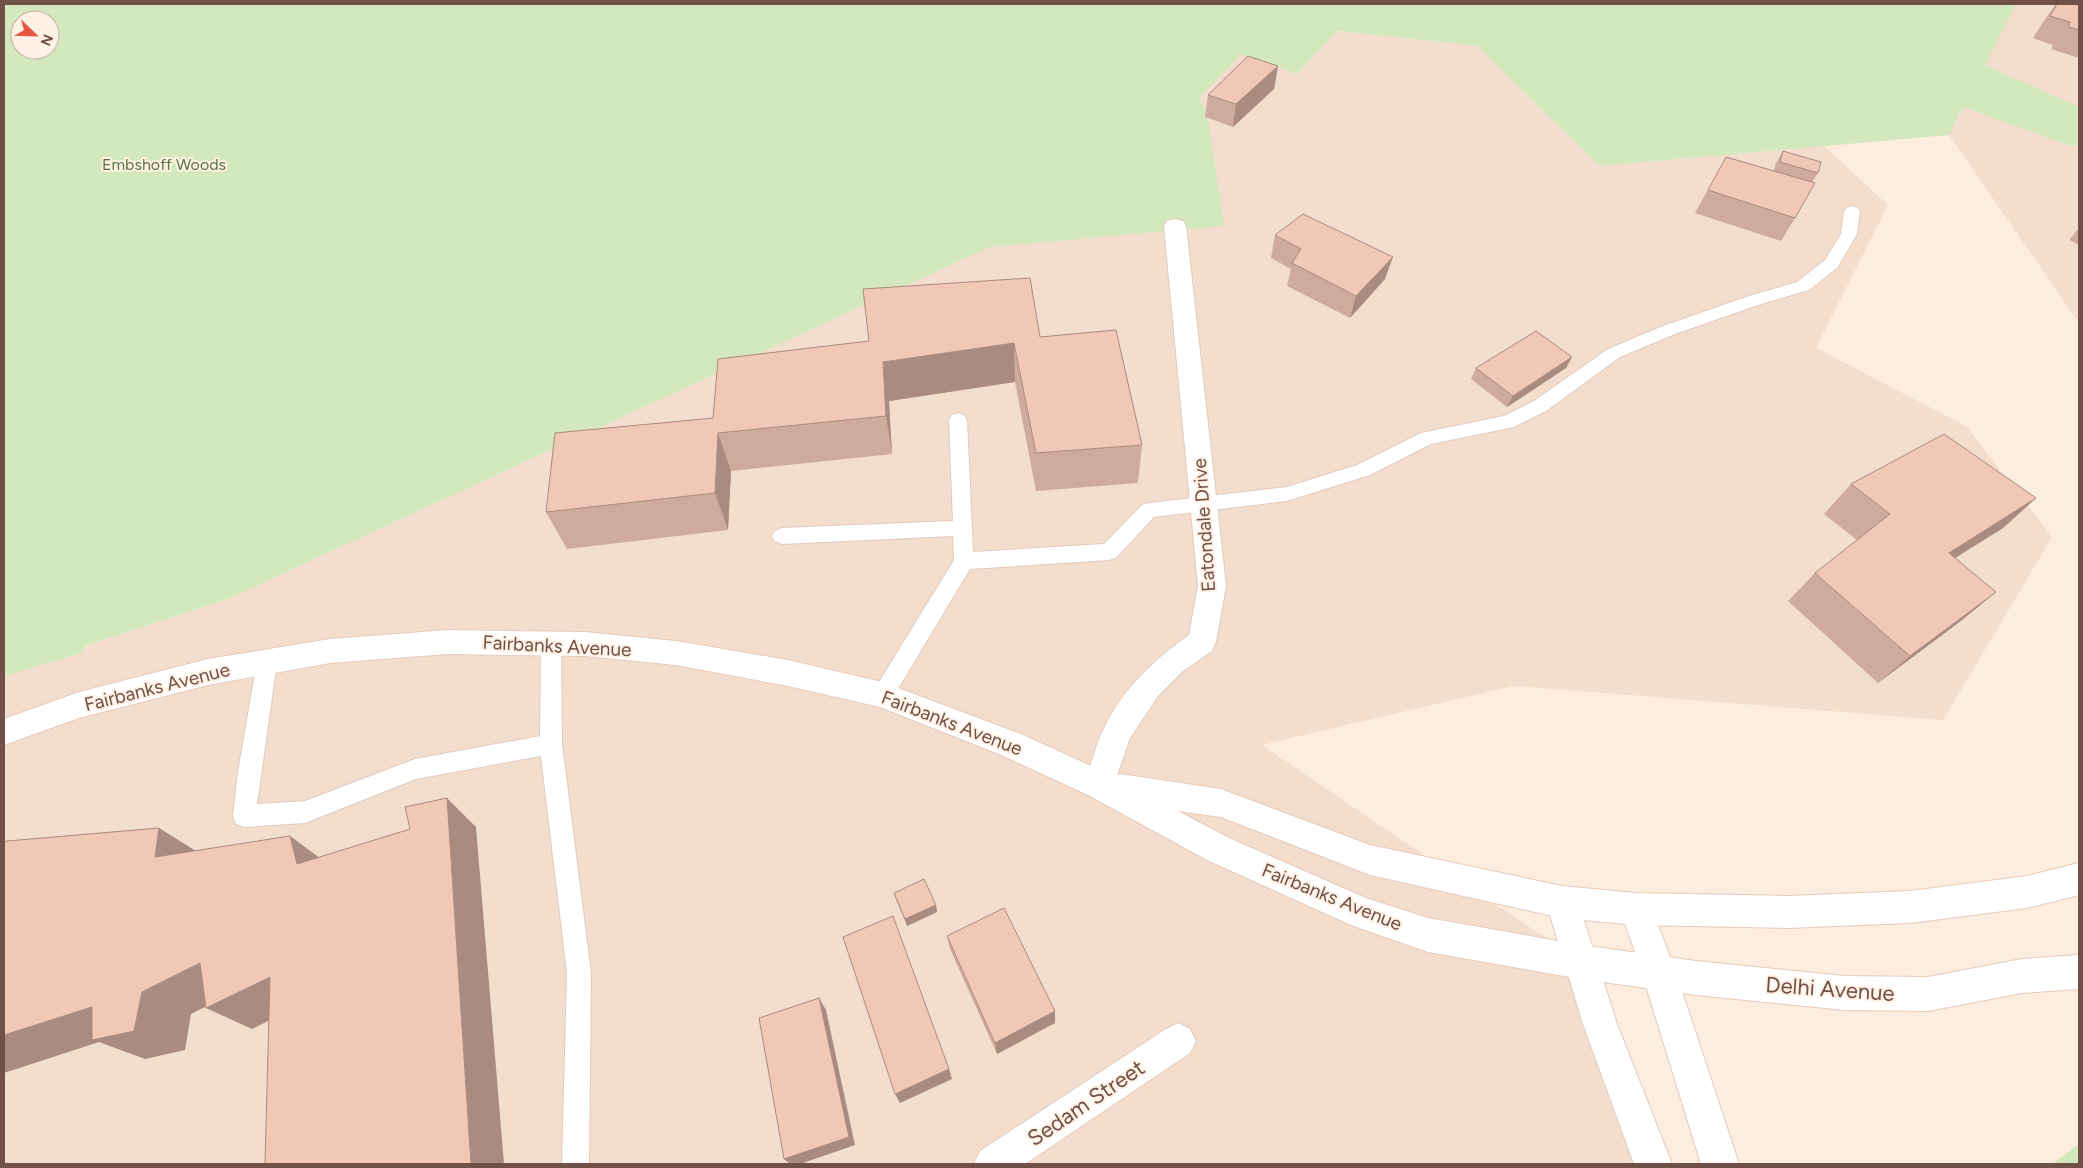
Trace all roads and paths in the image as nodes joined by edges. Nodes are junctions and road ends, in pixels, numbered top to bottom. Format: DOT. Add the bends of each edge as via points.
graph roads {
  1 [pos="1852,211"];
  2 [pos="1174,226"];
  3 [pos="958,420"];
  4 [pos="1204,504"];
  5 [pos="962,528"];
  6 [pos="782,536"];
  7 [pos="964,561"];
  8 [pos="551,644"];
  9 [pos="267,662"];
  10 [pos="882,695"];
  11 [pos="4,732"];
  12 [pos="551,744"];
  13 [pos="1099,785"];
  14 [pos="2079,880"];
  15 [pos="1562,902"];
  16 [pos="1636,908"];
  17 [pos="1581,962"];
  18 [pos="2079,972"];
  19 [pos="1659,973"];
  20 [pos="1178,1041"];
  21 [pos="576,1164"];
  22 [pos="993,1164"];
  23 [pos="1653,1164"];
  24 [pos="1720,1164"];
  1 -- 4 [label="lane" via="1850,234 1831,264 1803,286 1669,330 1614,353 1540,406 1508,422 1427,438 1363,470 1287,494"];
  2 -- 4 [label="street, Eatondale Drive"];
  3 -- 5 [label="lane"];
  4 -- 7 [label="lane" via="1149,510 1109,552"];
  4 -- 13 [label="street, Eatondale Drive" via="1212,586 1202,642 1173,662 1148,687 1117,732"];
  5 -- 6 [label="lane"];
  5 -- 7 [label="lane"];
  7 -- 10 [label="lane"];
  8 -- 9 [label="street, Fairbanks Avenue" via="448,642 330,651"];
  8 -- 10 [label="street, Fairbanks Avenue" via="676,653 788,673"];
  8 -- 12 [label="lane"];
  9 -- 11 [label="street, Fairbanks Avenue" via="208,672 88,703"];
  9 -- 12 [label="lane" via="244,816 305,812 415,769"];
  10 -- 13 [label="street, Fairbanks Avenue" via="1010,744"];
  12 -- 21 [label="lane" via="579,973"];
  13 -- 15 [label="street, Fairbanks Avenue" via="1221,803 1370,860"];
  13 -- 17 [label="street, Fairbanks Avenue" via="1218,849 1363,913 1428,935"];
  14 -- 16 [label="street" via="2027,892 1910,907 1788,912"];
  15 -- 16 [label="street, Fairbanks Avenue"];
  15 -- 17 [label="street"];
  16 -- 19 [label="street"];
  17 -- 19 [label="street, Delhi Avenue"];
  17 -- 23 [label="street" via="1600,1024"];
  18 -- 19 [label="street, Delhi Avenue" via="2022,976 1928,994 1845,992"];
  19 -- 24 [label="street"];
  20 -- 22 [label="street, Sedam Street"];
}
